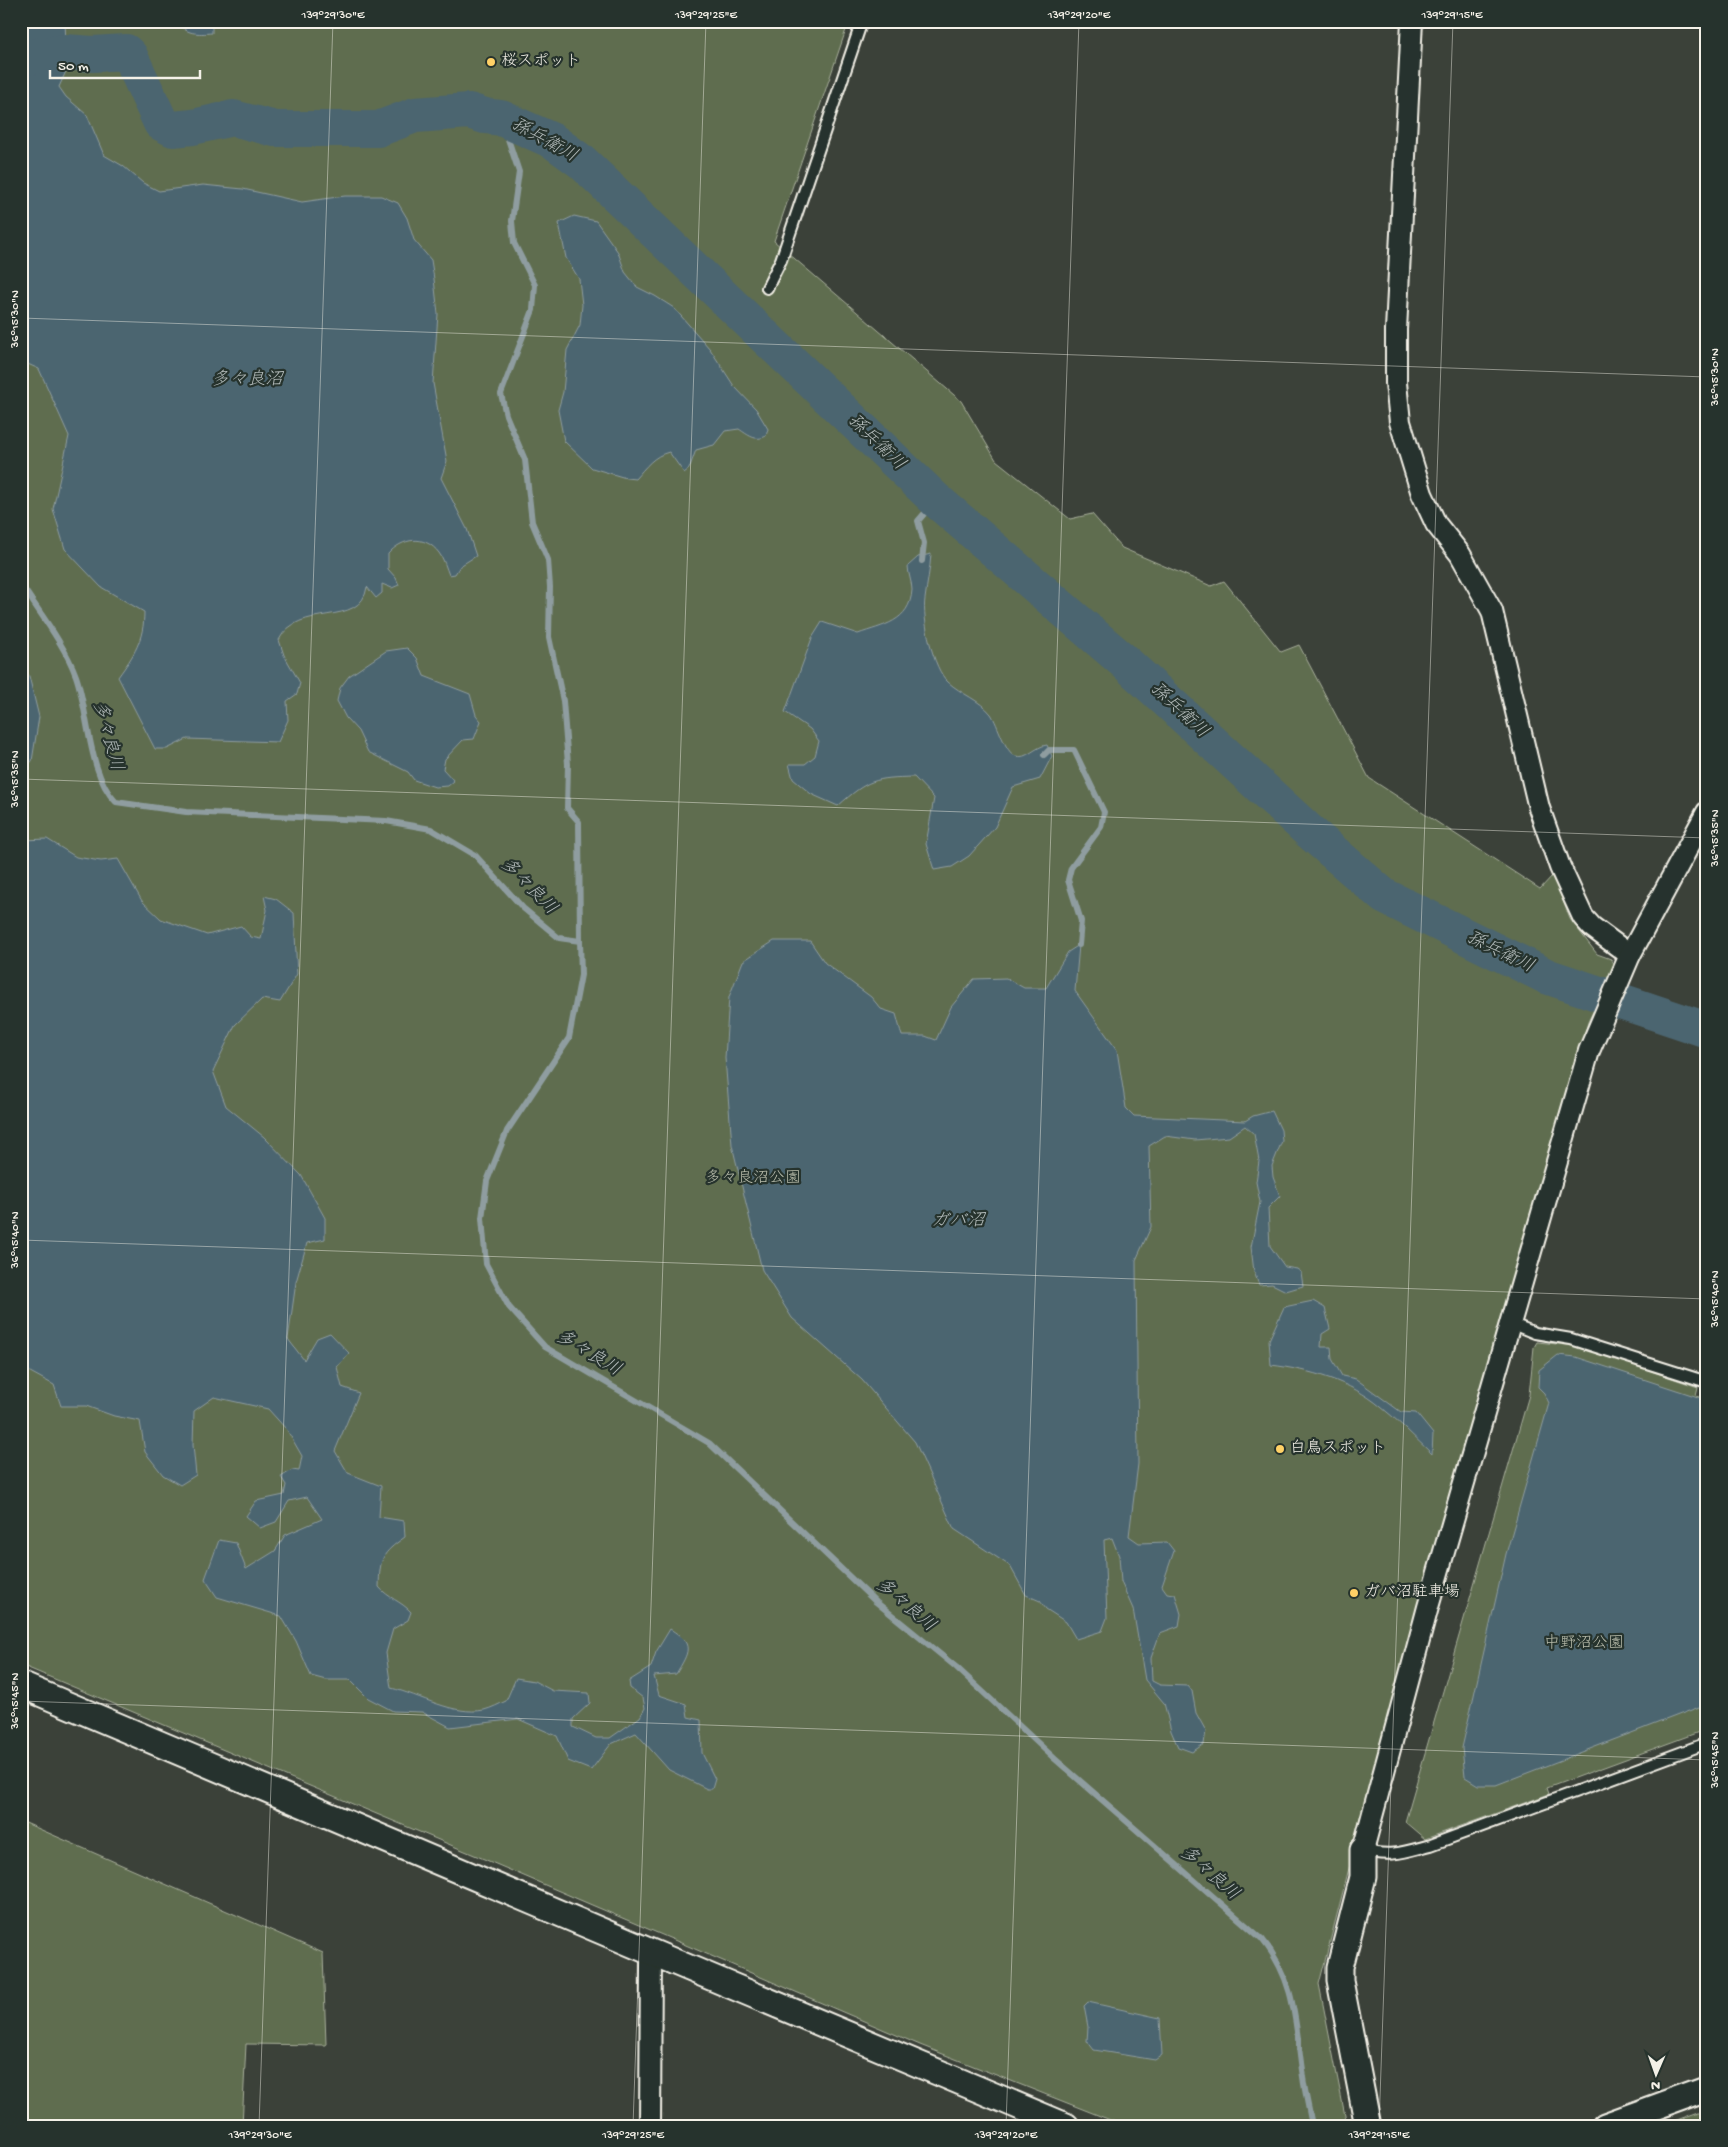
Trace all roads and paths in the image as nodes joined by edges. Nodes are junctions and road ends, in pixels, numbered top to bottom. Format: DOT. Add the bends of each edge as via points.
graph roads {
  1 [pos="862,21"];
  2 [pos="1412,21"];
  3 [pos="767,288"];
  4 [pos="1707,812"];
  5 [pos="1626,962"];
  6 [pos="1510,1322"];
  7 [pos="1707,1382"];
  8 [pos="21,1685"];
  9 [pos="1707,1743"];
  10 [pos="1363,1850"];
  11 [pos="651,1952"];
  12 [pos="1707,2089"];
  13 [pos="1015,2116"];
  14 [pos="650,2126"];
  15 [pos="1066,2126"];
  16 [pos="1368,2126"];
  17 [pos="1605,2126"];
  1 -- 3 [label="lane" via="781,260"];
  2 -- 5 [label="street" via="1396,330 1400,422 1422,494 1436,524 1460,554 1492,611 1539,808 1560,867 1583,917"];
  4 -- 5 [label="street"];
  5 -- 6 [label="street" via="1589,1050"];
  6 -- 7 [label="lane" via="1535,1333 1571,1339"];
  6 -- 10 [label="street" via="1428,1607"];
  8 -- 11 [label="street"];
  9 -- 10 [label="lane" via="1431,1845 1392,1855"];
  10 -- 16 [label="street" via="1362,1878 1340,1967 1340,1980"];
  11 -- 13 [label="street"];
  11 -- 14 [label="street"];
  12 -- 17 [label="street"];
  13 -- 15 [label="street"];
}
